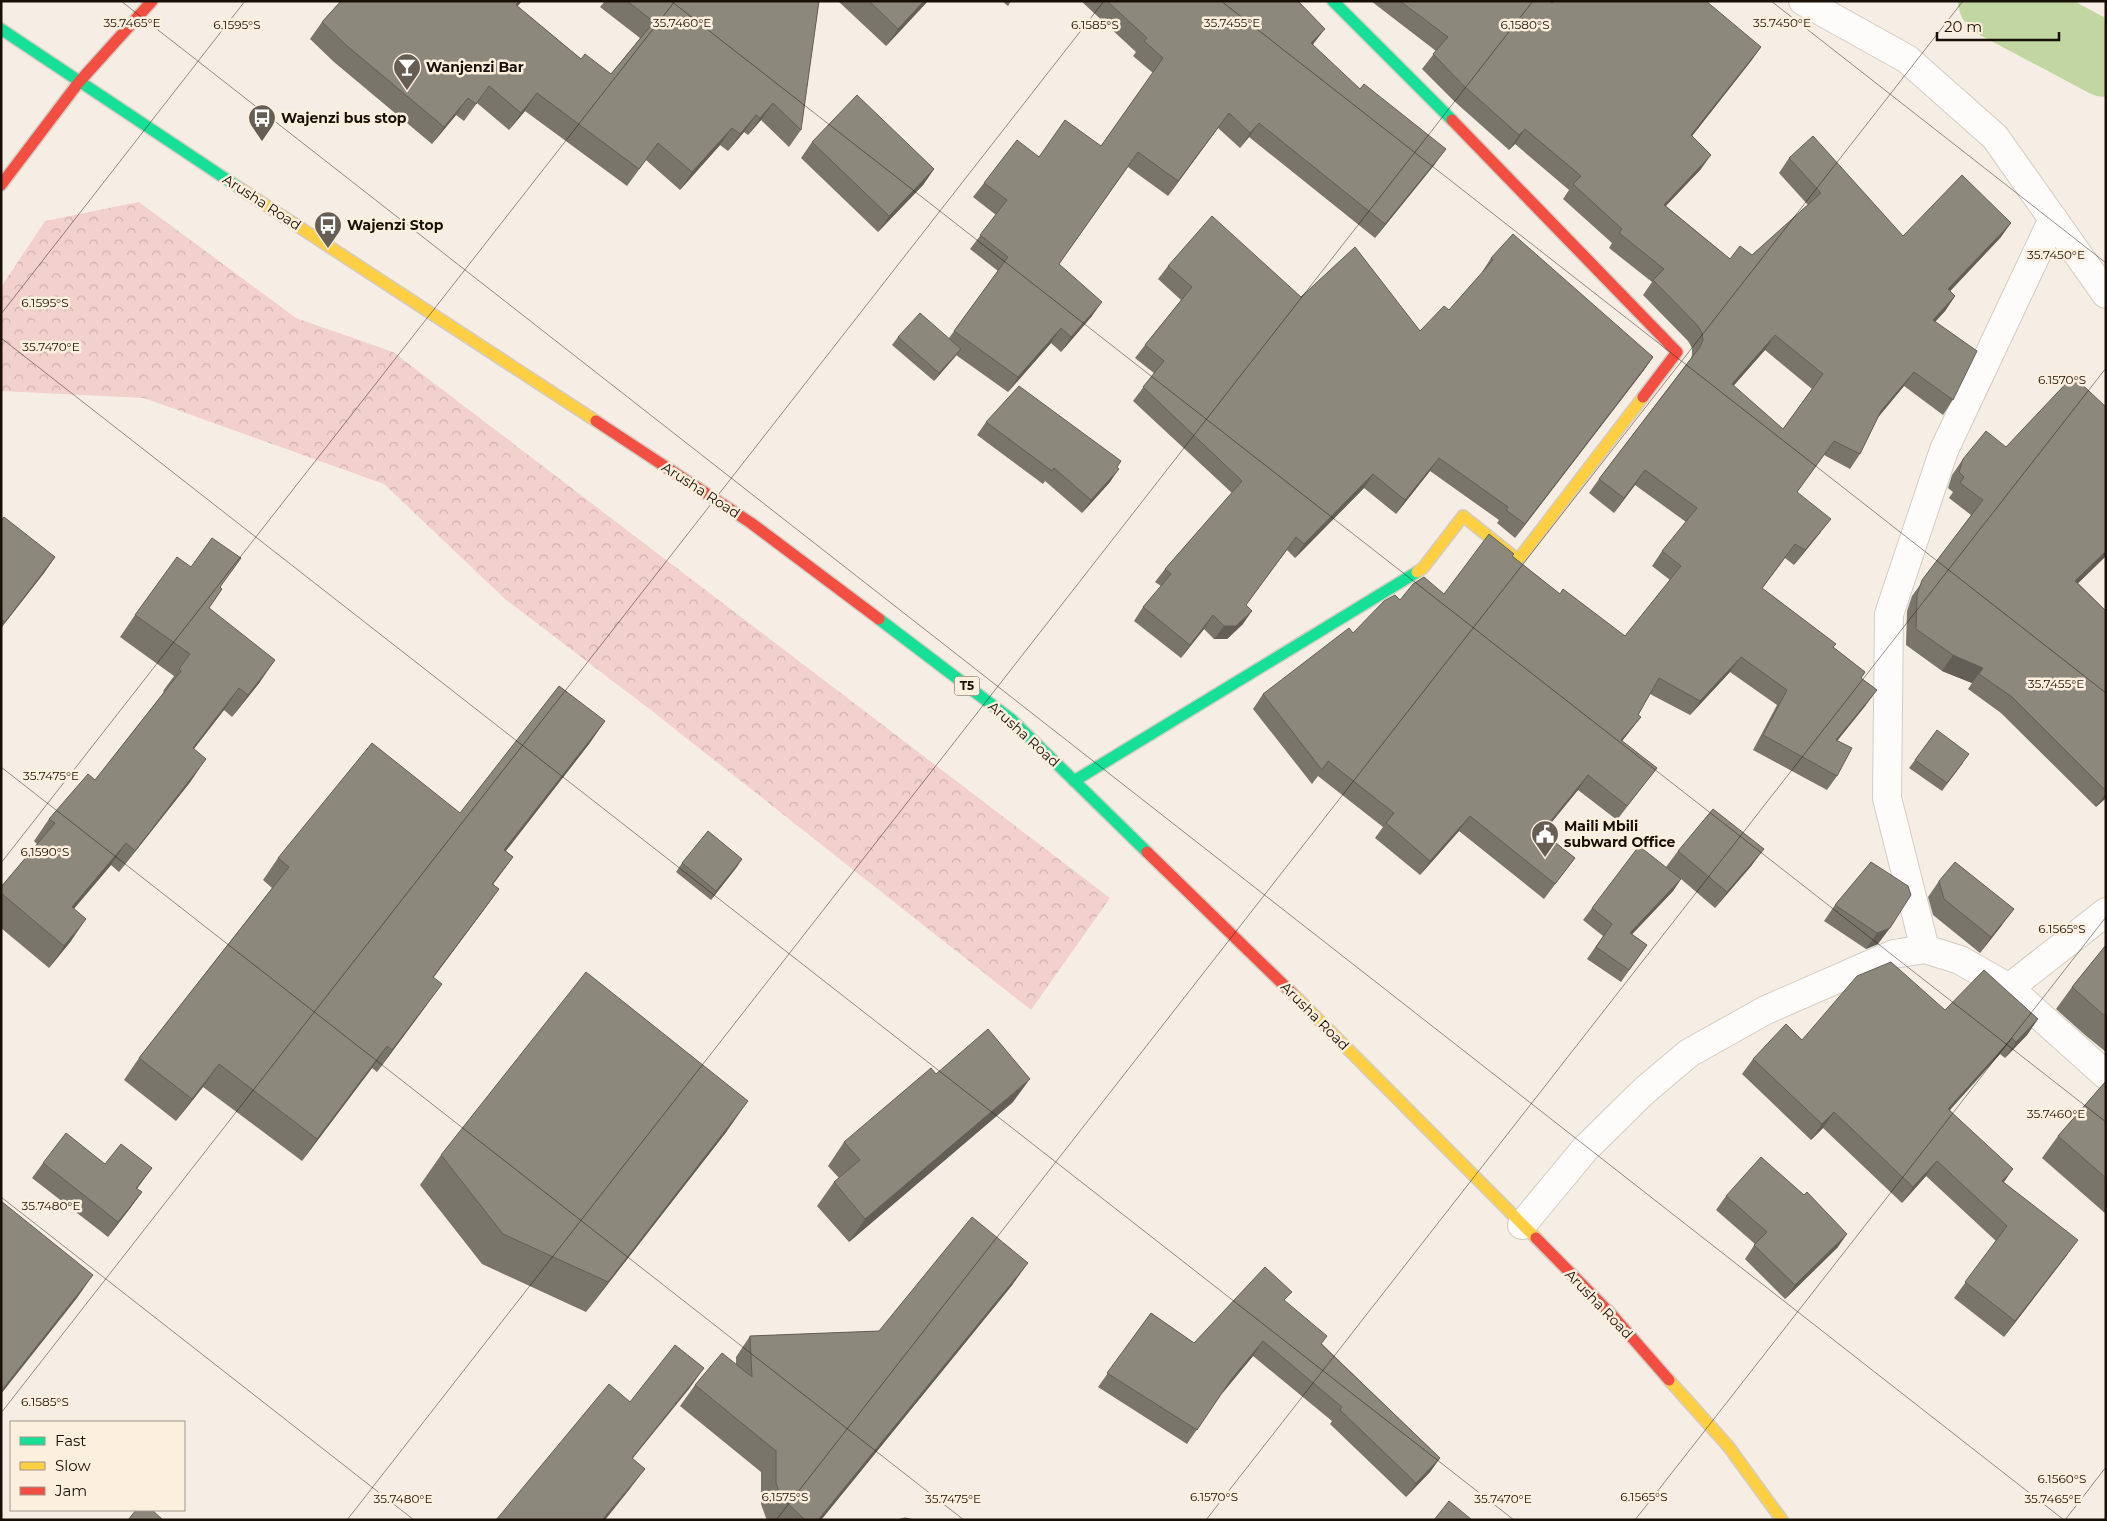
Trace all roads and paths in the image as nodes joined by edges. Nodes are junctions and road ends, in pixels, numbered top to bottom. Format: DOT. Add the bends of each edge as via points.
graph roads {
  1 [pos="152,1"];
  2 [pos="1333,1"];
  3 [pos="1803,1"];
  4 [pos="1,29"];
  5 [pos="79,82"];
  6 [pos="1,185"];
  7 [pos="2053,219"];
  8 [pos="2106,294"];
  9 [pos="1074,780"];
  10 [pos="2106,912"];
  11 [pos="1925,949"];
  12 [pos="2009,988"];
  13 [pos="2106,1075"];
  14 [pos="1522,1225"];
  15 [pos="1782,1520"];
  1 -- 5 [label="main road"];
  2 -- 9 [label="main road" via="1677,352 1518,560 1463,516 1423,568"];
  3 -- 7 [label="street" via="1907,59 1994,136"];
  4 -- 5 [label="main road, Arusha Road / T5"];
  5 -- 6 [label="main road"];
  5 -- 9 [label="main road, Arusha Road / T5" via="751,523 1012,720"];
  7 -- 8 [label="street"];
  7 -- 11 [label="street" via="1944,450 1888,614 1887,798"];
  9 -- 14 [label="main road, Arusha Road / T5" via="1270,970"];
  10 -- 12 [label="street"];
  11 -- 12 [label="street" via="1960,960"];
  11 -- 14 [label="street" via="1894,954 1842,976 1766,1010 1689,1053 1644,1091 1585,1149"];
  12 -- 13 [label="street"];
  14 -- 15 [label="main road, Arusha Road / T5" via="1613,1316 1728,1446"];
}
